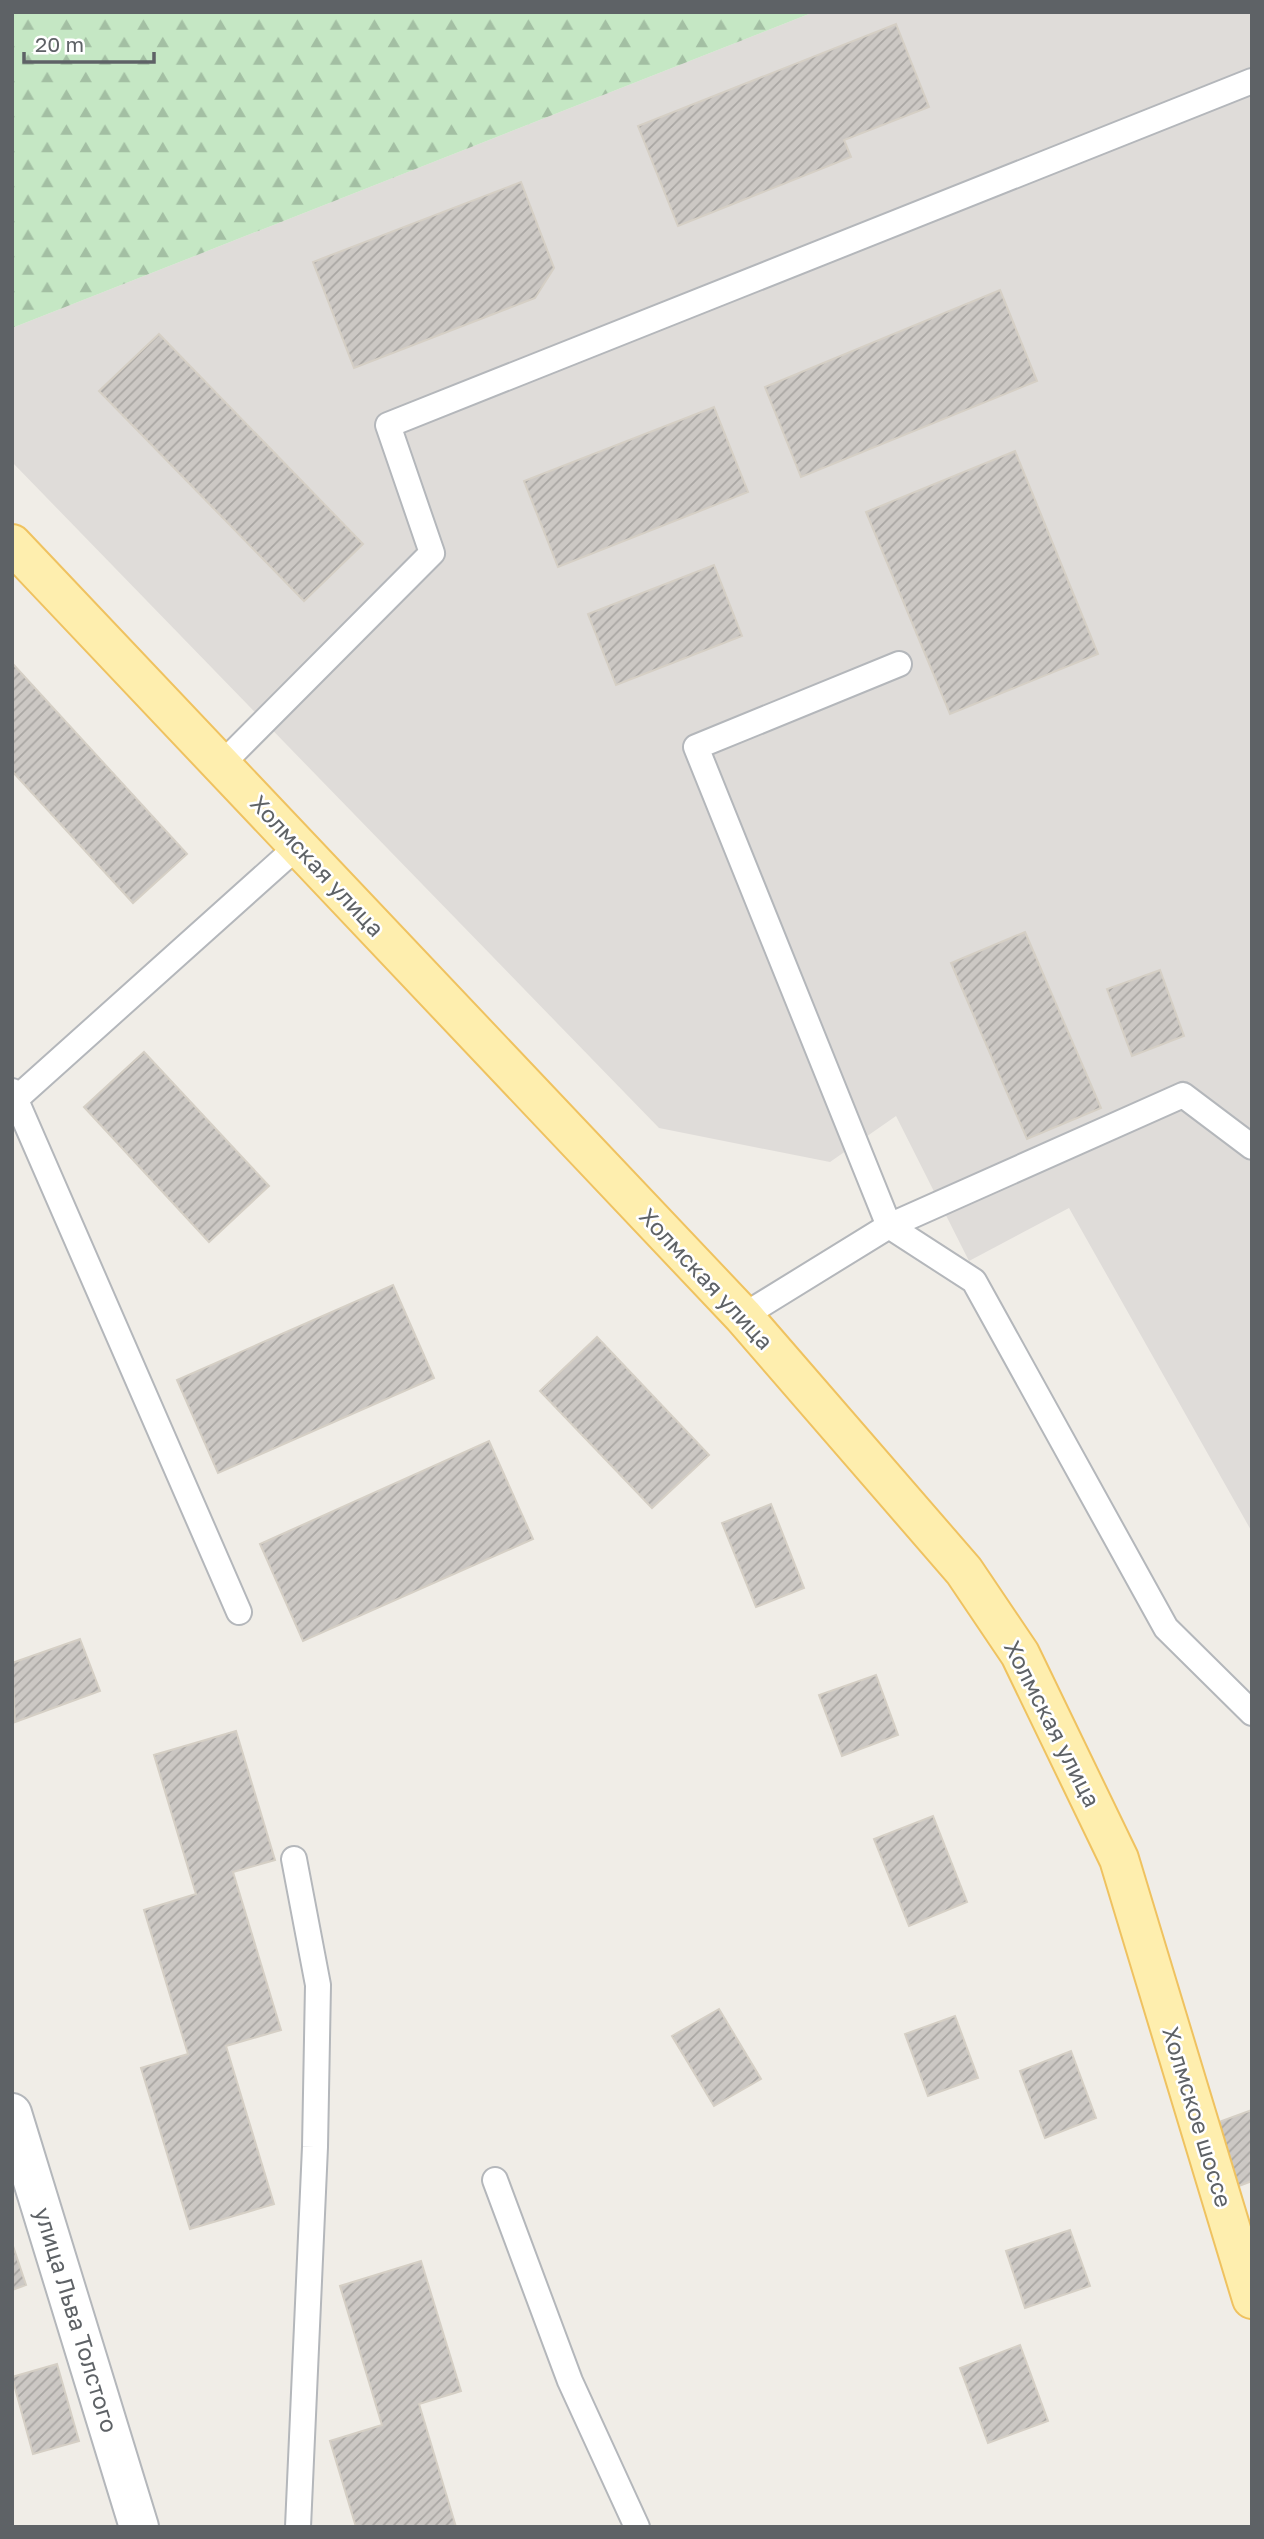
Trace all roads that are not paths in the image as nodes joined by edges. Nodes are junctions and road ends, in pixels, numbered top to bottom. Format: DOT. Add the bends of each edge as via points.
graph roads {
  1 [pos="1252,82"];
  2 [pos="12,544"];
  3 [pos="899,664"];
  4 [pos="221,765"];
  5 [pos="298,846"];
  6 [pos="15,1094"];
  7 [pos="1252,1147"];
  8 [pos="889,1226"];
  9 [pos="743,1316"];
  10 [pos="239,1612"];
  11 [pos="1252,1713"];
  12 [pos="295,1859"];
  13 [pos="1167,2015"];
  14 [pos="12,2113"];
  15 [pos="495,2180"];
  16 [pos="1252,2300"];
  17 [pos="139,2527"];
  18 [pos="298,2527"];
  19 [pos="638,2527"];
  1 -- 4 [label="lane" via="388,425 432,553"];
  2 -- 4 [label="main road, Холмская улица"];
  3 -- 8 [label="lane" via="696,747"];
  4 -- 5 [label="main road, Холмская улица"];
  5 -- 6 [label="lane"];
  5 -- 9 [label="main road, Холмская улица"];
  6 -- 10 [label="lane"];
  7 -- 8 [label="lane" via="1183,1094"];
  8 -- 9 [label="lane"];
  8 -- 11 [label="lane" via="974,1281 1166,1628"];
  9 -- 13 [label="main road, Холмская улица" via="964,1571 1020,1654 1119,1859"];
  12 -- 18 [label="lane" via="318,1985"];
  13 -- 16 [label="main road, Холмское шоссе"];
  14 -- 17 [label="street, улица Льва Толстого"];
  15 -- 19 [label="lane" via="570,2381"];
}
